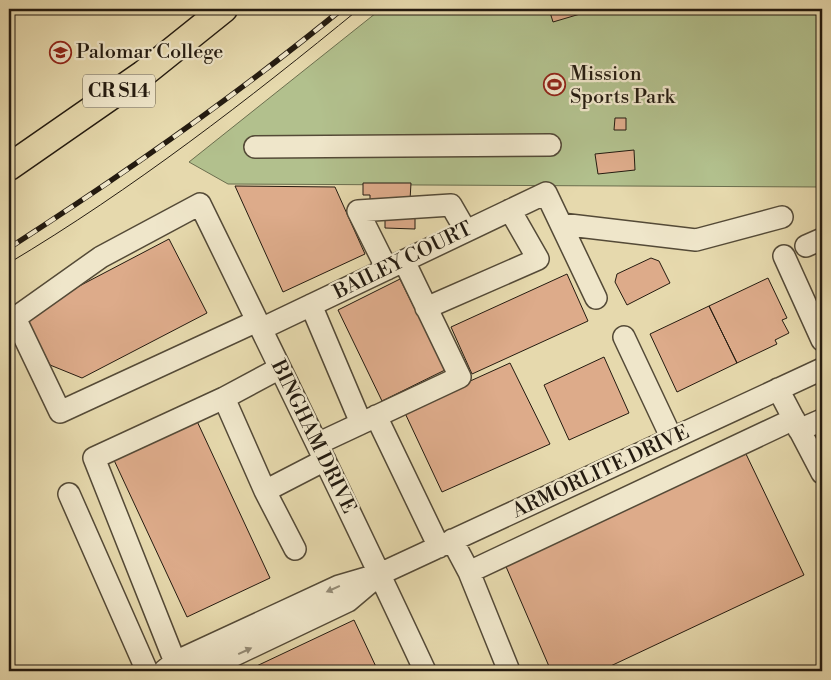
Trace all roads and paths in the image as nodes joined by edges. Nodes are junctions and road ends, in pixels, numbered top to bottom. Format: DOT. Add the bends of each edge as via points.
graph roads {
  1 [pos="224,9"];
  2 [pos="550,145"];
  3 [pos="255,147"];
  4 [pos="9,167"];
  5 [pos="200,204"];
  6 [pos="510,210"];
  7 [pos="782,217"];
  8 [pos="561,224"];
  9 [pos="466,231"];
  10 [pos="784,256"];
  11 [pos="395,265"];
  12 [pos="596,298"];
  13 [pos="311,305"];
  14 [pos="426,308"];
  15 [pos="259,325"];
  16 [pos="624,337"];
  17 [pos="822,340"];
  18 [pos="280,368"];
  19 [pos="822,369"];
  20 [pos="778,389"];
  21 [pos="224,398"];
  22 [pos="368,420"];
  23 [pos="822,420"];
  24 [pos="796,425"];
  25 [pos="672,439"];
  26 [pos="321,452"];
  27 [pos="822,473"];
  28 [pos="265,491"];
  29 [pos="68,494"];
  30 [pos="445,544"];
  31 [pos="295,549"];
  32 [pos="469,572"];
  33 [pos="380,574"];
  34 [pos="170,666"];
  35 [pos="147,671"];
  36 [pos="201,671"];
  37 [pos="425,671"];
  38 [pos="509,671"];
  1 -- 4 [label="main road, CR S14" via="143,74"];
  2 -- 3 [label="street"];
  5 -- 15 [label="street, BINGHAM DRIVE"];
  5 -- 15 [label="street, BAILEY COURT" via="101,257 15,318 60,412"];
  6 -- 8 [label="street, BAILEY COURT" via="546,193"];
  6 -- 9 [label="street, BAILEY COURT"];
  6 -- 14 [label="street" via="538,259"];
  7 -- 8 [label="street" via="696,240"];
  8 -- 12 [label="street"];
  9 -- 11 [label="street, BAILEY COURT"];
  9 -- 11 [label="street" via="451,205 358,211"];
  10 -- 17 [label="street"];
  11 -- 13 [label="street, BAILEY COURT"];
  11 -- 14 [label="street"];
  13 -- 15 [label="street, BAILEY COURT"];
  13 -- 22 [label="street"];
  14 -- 22 [label="street" via="460,377"];
  15 -- 18 [label="street, BINGHAM DRIVE"];
  16 -- 25 [label="street"];
  18 -- 21 [label="street"];
  18 -- 26 [label="street, BINGHAM DRIVE"];
  19 -- 20 [label="street, ARMORLITE DRIVE"];
  20 -- 24 [label="street"];
  20 -- 25 [label="street, ARMORLITE DRIVE"];
  21 -- 28 [label="street"];
  21 -- 34 [label="street" via="94,458"];
  22 -- 26 [label="street"];
  22 -- 30 [label="street"];
  23 -- 24 [label="street"];
  24 -- 27 [label="street"];
  24 -- 32 [label="street"];
  25 -- 30 [label="street, ARMORLITE DRIVE"];
  26 -- 28 [label="street"];
  26 -- 33 [label="street, BINGHAM DRIVE"];
  28 -- 31 [label="street"];
  29 -- 35 [label="street"];
  30 -- 32 [label="street"];
  30 -- 33 [label="street, ARMORLITE DRIVE"];
  32 -- 38 [label="street"];
  33 -- 34 [label="street, ARMORLITE DRIVE, one-way" via="339,586"];
  36 -- 33 [label="street, ARMORLITE DRIVE, one-way" via="348,601"];
  33 -- 37 [label="street, BINGHAM DRIVE"];
}
